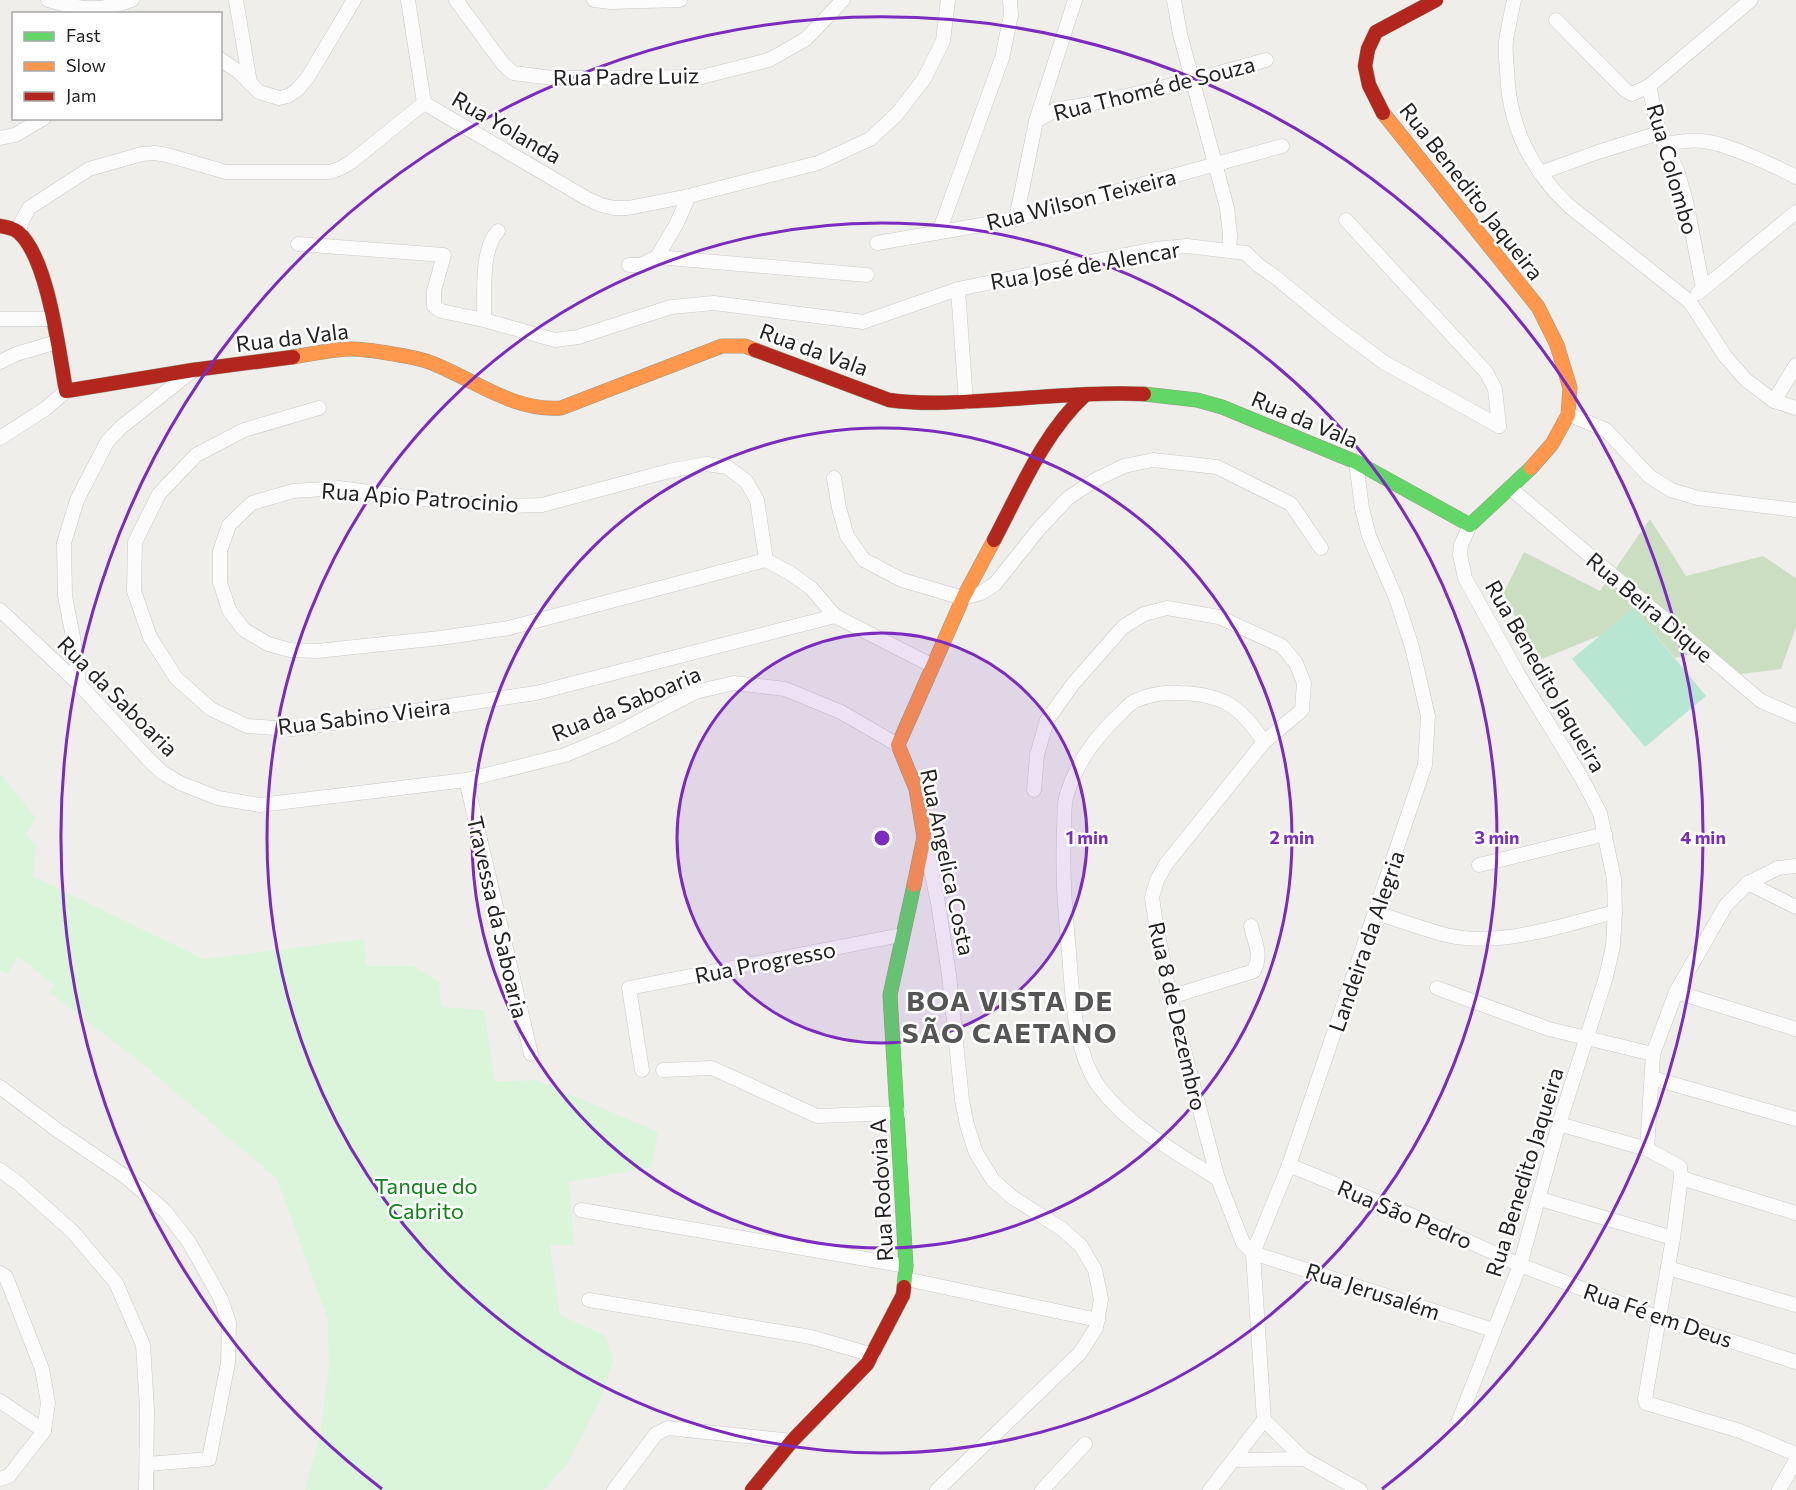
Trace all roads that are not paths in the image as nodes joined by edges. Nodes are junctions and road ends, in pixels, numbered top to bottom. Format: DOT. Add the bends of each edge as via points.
graph roads {
  1 [pos="48,0"];
  2 [pos="132,0"];
  3 [pos="236,0"];
  4 [pos="354,0"];
  5 [pos="408,0"];
  6 [pos="456,0"];
  7 [pos="594,0"];
  8 [pos="680,0"];
  9 [pos="843,0"];
  10 [pos="948,0"];
  11 [pos="1010,0"];
  12 [pos="1076,0"];
  13 [pos="1174,0"];
  14 [pos="1436,0"];
  15 [pos="1514,0"];
  16 [pos="1751,0"];
  17 [pos="1557,20"];
  18 [pos="222,60"];
  19 [pos="1266,60"];
  20 [pos="1192,81"];
  21 [pos="250,83"];
  22 [pos="1649,86"];
  23 [pos="424,104"];
  24 [pos="41,120"];
  25 [pos="1036,122"];
  26 [pos="0,138"];
  27 [pos="1662,138"];
  28 [pos="1282,146"];
  29 [pos="1214,166"];
  30 [pos="1540,173"];
  31 [pos="1796,177"];
  32 [pos="689,195"];
  33 [pos="1796,212"];
  34 [pos="1016,219"];
  35 [pos="1346,220"];
  36 [pos="0,226"];
  37 [pos="498,231"];
  38 [pos="939,232"];
  39 [pos="19,233"];
  40 [pos="1230,235"];
  41 [pos="877,243"];
  42 [pos="298,244"];
  43 [pos="1229,250"];
  44 [pos="1246,253"];
  45 [pos="657,257"];
  46 [pos="629,265"];
  47 [pos="867,275"];
  48 [pos="1703,288"];
  49 [pos="958,289"];
  50 [pos="1690,302"];
  51 [pos="0,319"];
  52 [pos="53,319"];
  53 [pos="484,320"];
  54 [pos="57,342"];
  55 [pos="0,362"];
  56 [pos="1796,365"];
  57 [pos="193,370"];
  58 [pos="66,391"];
  59 [pos="1085,395"];
  60 [pos="1774,401"];
  61 [pos="966,402"];
  62 [pos="319,408"];
  63 [pos="1796,408"];
  64 [pos="1568,414"];
  65 [pos="0,438"];
  66 [pos="1356,462"];
  67 [pos="834,478"];
  68 [pos="1510,488"];
  69 [pos="1796,510"];
  70 [pos="1470,525"];
  71 [pos="1321,548"];
  72 [pos="766,560"];
  73 [pos="963,598"];
  74 [pos="0,610"];
  75 [pos="835,616"];
  76 [pos="933,666"];
  77 [pos="79,684"];
  78 [pos="1796,716"];
  79 [pos="1264,742"];
  80 [pos="898,745"];
  81 [pos="465,780"];
  82 [pos="1034,790"];
  83 [pos="1605,834"];
  84 [pos="924,837"];
  85 [pos="1479,865"];
  86 [pos="1796,866"];
  87 [pos="1748,884"];
  88 [pos="1796,907"];
  89 [pos="1615,912"];
  90 [pos="1376,913"];
  91 [pos="1251,926"];
  92 [pos="901,935"];
  93 [pos="1437,988"];
  94 [pos="1676,992"];
  95 [pos="1170,997"];
  96 [pos="1796,1029"];
  97 [pos="1587,1038"];
  98 [pos="531,1054"];
  99 [pos="1653,1054"];
  100 [pos="642,1070"];
  101 [pos="663,1070"];
  102 [pos="1652,1078"];
  103 [pos="0,1087"];
  104 [pos="899,1113"];
  105 [pos="1796,1119"];
  106 [pos="1559,1124"];
  107 [pos="1647,1149"];
  108 [pos="1289,1165"];
  109 [pos="0,1170"];
  110 [pos="1680,1173"];
  111 [pos="1218,1179"];
  112 [pos="1540,1199"];
  113 [pos="581,1210"];
  114 [pos="1796,1213"];
  115 [pos="1673,1238"];
  116 [pos="1252,1253"];
  117 [pos="1520,1265"];
  118 [pos="1668,1268"];
  119 [pos="906,1272"];
  120 [pos="0,1273"];
  121 [pos="589,1300"];
  122 [pos="1796,1305"];
  123 [pos="1659,1318"];
  124 [pos="1097,1324"];
  125 [pos="1494,1329"];
  126 [pos="873,1355"];
  127 [pos="1796,1362"];
  128 [pos="0,1401"];
  129 [pos="1264,1420"];
  130 [pos="1459,1420"];
  131 [pos="44,1431"];
  132 [pos="792,1441"];
  133 [pos="1085,1444"];
  134 [pos="1796,1454"];
  135 [pos="1304,1459"];
  136 [pos="1234,1460"];
  137 [pos="1796,1460"];
  138 [pos="147,1464"];
  139 [pos="0,1479"];
  140 [pos="146,1490"];
  141 [pos="614,1490"];
  142 [pos="752,1490"];
  143 [pos="938,1490"];
  144 [pos="1042,1490"];
  145 [pos="1210,1490"];
  146 [pos="1360,1490"];
  147 [pos="1779,1490"];
  1 -- 2 [label="street" via="89,9 110,8"];
  3 -- 21 [label="street"];
  4 -- 21 [label="street" via="297,90 279,98 259,92"];
  5 -- 23 [label="street"];
  6 -- 9 [label="street, Rua Padre Luiz" via="513,73 553,78 701,77 769,60 806,39"];
  7 -- 8 [label="street"];
  10 -- 32 [label="street, Rua Yolanda" via="943,41 924,79 897,114 870,139 818,163"];
  11 -- 38 [label="street" via="1011,15 1002,58"];
  12 -- 25 [label="street"];
  13 -- 20 [label="street"];
  14 -- 64 [label="street, Rua Benedito Jaqueira" via="1376,32 1365,66 1369,85 1383,113 1538,307 1554,335 1563,364 1569,390"];
  15 -- 30 [label="street" via="1506,44 1507,90 1514,122"];
  16 -- 22 [label="street"];
  17 -- 22 [label="street" via="1625,90 1632,94"];
  18 -- 21 [label="street"];
  19 -- 20 [label="street, Rua Thomé de Souza"];
  20 -- 25 [label="street, Rua Thomé de Souza" via="1055,110"];
  20 -- 29 [label="street"];
  22 -- 27 [label="street, Rua Colombo"];
  23 -- 32 [label="street, Rua Yolanda" via="601,205 628,208"];
  23 -- 39 [label="street, Rua Yolanda" via="351,162 330,172 226,171 155,153 89,169 29,208"];
  24 -- 26 [label="street" via="15,135"];
  25 -- 34 [label="street, Rua Thomé de Souza"];
  27 -- 30 [label="street" via="1598,152"];
  27 -- 31 [label="street" via="1704,141"];
  27 -- 48 [label="street, Rua Colombo" via="1686,201"];
  28 -- 29 [label="street, Rua Wilson Teixeira"];
  29 -- 34 [label="street, Rua Wilson Teixeira"];
  29 -- 40 [label="street" via="1227,208"];
  30 -- 50 [label="street" via="1569,206"];
  32 -- 45 [label="street"];
  33 -- 48 [label="street"];
  34 -- 38 [label="street, Rua Wilson Teixeira"];
  35 -- 44 [label="street" via="1486,372 1495,389 1499,426 1385,363"];
  36 -- 39 [label="street"];
  37 -- 53 [label="street" via="485,263"];
  38 -- 41 [label="street, Rua Wilson Teixeira"];
  39 -- 52 [label="street" via="35,258"];
  40 -- 43 [label="street"];
  40 -- 44 [label="street"];
  42 -- 53 [label="street, Rua José de Alencar" via="444,255 434,306"];
  43 -- 44 [label="street, Rua José de Alencar"];
  43 -- 49 [label="street, Rua José de Alencar" via="1187,246 1155,249"];
  45 -- 46 [label="street"];
  45 -- 47 [label="street"];
  48 -- 50 [label="street"];
  49 -- 53 [label="street, Rua José de Alencar" via="863,322 714,303 671,307 578,337 555,340"];
  49 -- 61 [label="street"];
  50 -- 60 [label="street" via="1725,356 1746,380"];
  51 -- 52 [label="street"];
  52 -- 54 [label="street"];
  54 -- 55 [label="street"];
  54 -- 58 [label="street"];
  56 -- 60 [label="street"];
  57 -- 58 [label="street, Rua da Vala"];
  57 -- 61 [label="street, Rua da Vala" via="363,350 427,361 513,401 549,409 734,345 755,349 889,400"];
  57 -- 77 [label="street" via="107,442 77,500 64,543 65,596"];
  58 -- 65 [label="street"];
  59 -- 61 [label="street, Rua da Vala"];
  59 -- 66 [label="street, Rua da Vala" via="1142,394 1197,400"];
  59 -- 73 [label="street" via="1051,433"];
  60 -- 63 [label="street"];
  62 -- 75 [label="street, Rua Sabino Vieira" via="244,430 196,455 159,494 135,542 134,591 150,637 176,678 211,709 247,726 292,729 536,693"];
  64 -- 68 [label="street, Rua Benedito Jaqueira" via="1542,455"];
  64 -- 69 [label="street" via="1606,430 1649,476 1671,490 1698,498"];
  66 -- 70 [label="street, Rua da Vala"];
  66 -- 90 [label="street, Landeira da Alegria" via="1369,537 1396,598 1428,716 1425,765"];
  67 -- 73 [label="street" via="847,536 864,560 902,580"];
  68 -- 70 [label="street, Rua Benedito Jaqueira"];
  68 -- 78 [label="street, Rua Beira Dique" via="1761,701"];
  70 -- 83 [label="street, Rua Benedito Jaqueira" via="1460,555 1465,578 1581,777 1600,813"];
  71 -- 73 [label="street" via="1291,504 1217,467 1153,459 1124,466 1068,498 995,584"];
  72 -- 72 [label="street, Rua Apio Patrocinio" via="509,628 317,651 268,644 243,629 229,610 220,582 220,551 229,525 252,503 292,490 339,488 447,502 542,505 706,464 727,467 746,481 757,500"];
  72 -- 75 [label="street" via="811,588"];
  73 -- 76 [label="street"];
  74 -- 77 [label="street, Rua da Saboaria"];
  75 -- 76 [label="street"];
  76 -- 80 [label="street"];
  77 -- 81 [label="street, Rua da Saboaria" via="164,773 218,798 260,805"];
  79 -- 82 [label="street, Rua 8 de Dezembro" via="1302,710 1304,683 1296,663 1282,646 1219,617 1167,608 1144,614 1123,627 1072,684 1047,720 1037,755"];
  79 -- 95 [label="street, Rua 8 de Dezembro" via="1156,880 1152,897"];
  79 -- 111 [label="street" via="1235,706 1200,693 1167,693 1134,701 1101,731 1080,763 1066,796 1063,885 1072,990 1087,1065 1100,1088 1126,1115"];
  80 -- 81 [label="street, Rua da Saboaria" via="841,712 785,689 734,683 695,692 565,755"];
  80 -- 84 [label="street, Rua Angelica Costa" via="916,789"];
  81 -- 98 [label="street, Travessa da Saboaria"];
  83 -- 85 [label="street"];
  83 -- 89 [label="street, Rua Benedito Jaqueira" via="1614,879"];
  84 -- 92 [label="street, Rua Rodovia A"];
  84 -- 124 [label="street, Rua Angelica Costa" via="946,954 962,1100 976,1153 993,1179 1012,1197 1081,1246 1095,1270 1101,1299"];
  86 -- 87 [label="street" via="1778,868"];
  87 -- 88 [label="street"];
  87 -- 94 [label="street" via="1726,905"];
  89 -- 90 [label="street" via="1515,936 1478,939 1448,935"];
  89 -- 97 [label="street, Rua Benedito Jaqueira" via="1613,946"];
  90 -- 108 [label="street, Landeira da Alegria"];
  91 -- 95 [label="street" via="1259,952 1254,971"];
  92 -- 100 [label="street, Rua Progresso" via="629,988"];
  92 -- 104 [label="street, Rua Rodovia A" via="890,995"];
  93 -- 97 [label="street" via="1549,1029"];
  94 -- 96 [label="street"];
  94 -- 99 [label="street"];
  95 -- 111 [label="street, Rua 8 de Dezembro"];
  97 -- 99 [label="street"];
  97 -- 106 [label="street, Rua Benedito Jaqueira"];
  99 -- 102 [label="street"];
  101 -- 104 [label="street" via="712,1068 817,1116"];
  102 -- 105 [label="street"];
  102 -- 107 [label="street"];
  103 -- 138 [label="street" via="126,1177 165,1211 189,1242 220,1299 229,1323 228,1363 209,1459"];
  104 -- 119 [label="street, Rua Rodovia A"];
  106 -- 107 [label="street"];
  106 -- 112 [label="street, Rua Benedito Jaqueira"];
  107 -- 110 [label="street"];
  108 -- 116 [label="street, Landeira da Alegria"];
  108 -- 117 [label="street, Rua São Pedro"];
  109 -- 138 [label="street" via="73,1232 116,1283 143,1345"];
  110 -- 114 [label="street"];
  110 -- 115 [label="street"];
  111 -- 116 [label="street, Rua 8 de Dezembro" via="1243,1243"];
  112 -- 115 [label="street"];
  112 -- 117 [label="street, Rua Benedito Jaqueira"];
  113 -- 119 [label="street"];
  115 -- 118 [label="street"];
  116 -- 125 [label="street, Rua Jerusalém"];
  116 -- 129 [label="street, Landeira da Alegria"];
  117 -- 123 [label="street, Rua Fé em Deus"];
  117 -- 125 [label="street, Rua Benedito Jaqueira"];
  118 -- 122 [label="street"];
  118 -- 123 [label="street"];
  119 -- 124 [label="street"];
  119 -- 126 [label="street, Rua Rodovia A" via="903,1294"];
  120 -- 131 [label="street" via="6,1277 42,1368 48,1403"];
  121 -- 126 [label="street" via="811,1337"];
  123 -- 127 [label="street, Rua Fé em Deus"];
  123 -- 134 [label="street" via="1646,1403 1740,1431"];
  124 -- 143 [label="street" via="1080,1353"];
  125 -- 130 [label="street, Rua Benedito Jaqueira"];
  126 -- 132 [label="street, Rua Rodovia A"];
  128 -- 131 [label="street"];
  129 -- 135 [label="street"];
  129 -- 136 [label="street"];
  131 -- 139 [label="street" via="9,1476"];
  132 -- 141 [label="street" via="668,1428 656,1434"];
  132 -- 142 [label="street, Rua Rodovia A"];
  133 -- 144 [label="street"];
  135 -- 136 [label="street"];
  135 -- 146 [label="street"];
  136 -- 145 [label="street"];
  137 -- 147 [label="street"];
  138 -- 140 [label="street"];
}
